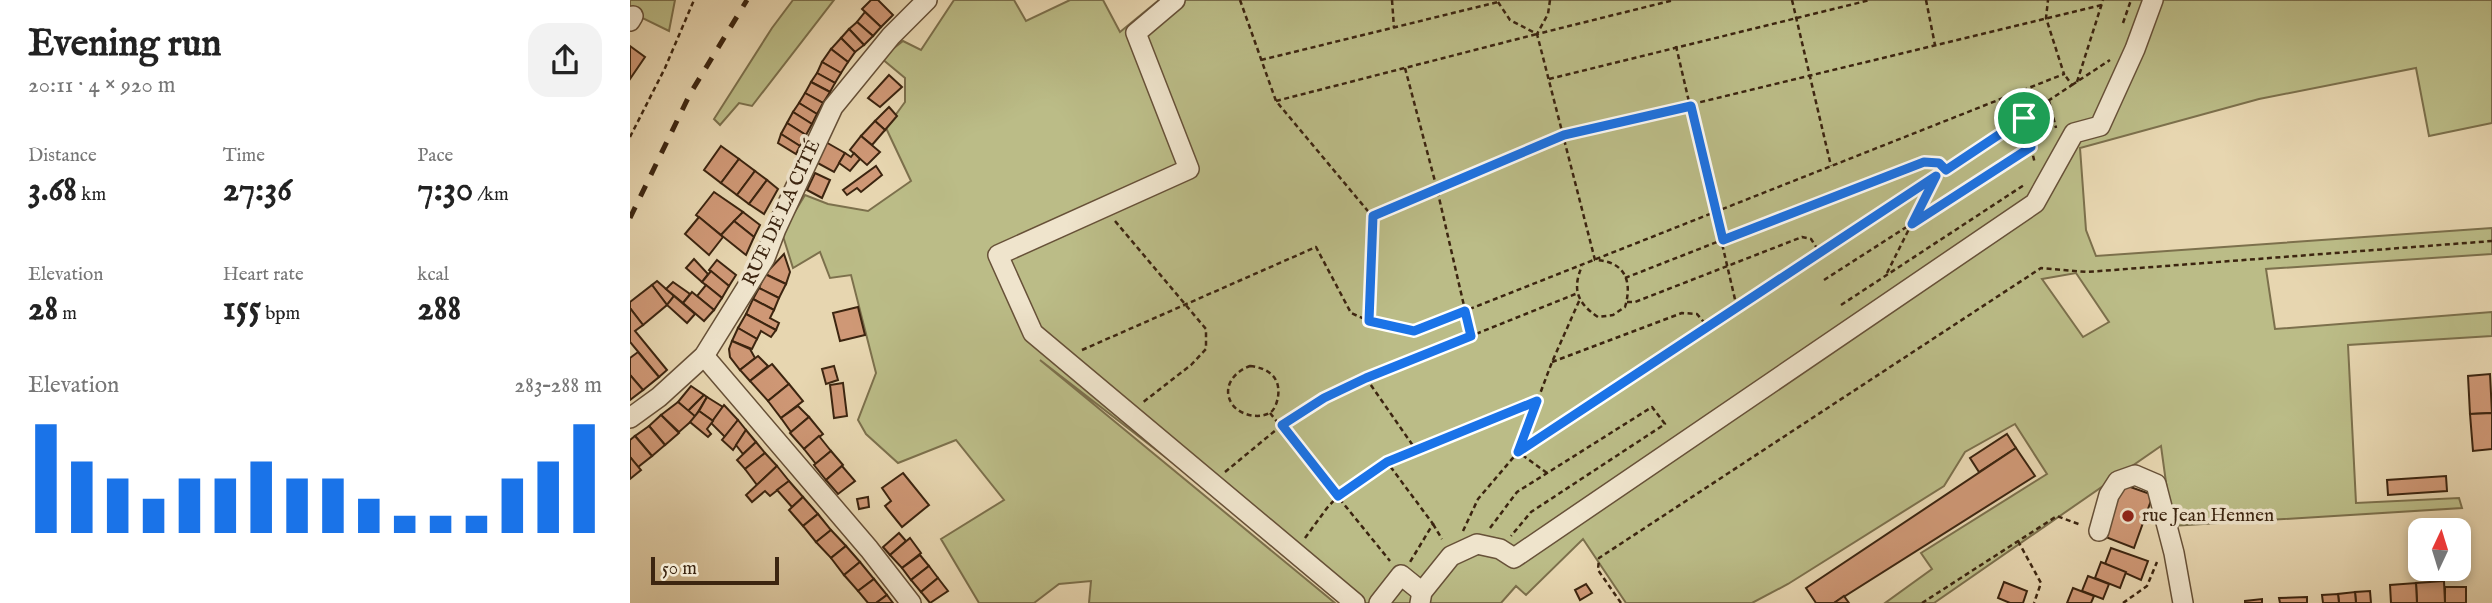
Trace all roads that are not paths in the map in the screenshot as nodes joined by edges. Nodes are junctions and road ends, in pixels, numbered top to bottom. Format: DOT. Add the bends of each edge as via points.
graph roads {
  1 [pos="927,0"];
  2 [pos="1175,0"];
  3 [pos="2153,0"];
  4 [pos="704,356"];
  5 [pos="630,418"];
  6 [pos="2099,531"];
  7 [pos="1421,597"];
  8 [pos="911,603"];
  9 [pos="1355,603"];
  10 [pos="1379,603"];
  11 [pos="2183,603"];
  1 -- 4 [label="street, RUE DE LA CITÉ" via="833,107 765,258"];
  2 -- 9 [label="street" via="1136,33 1189,169 998,255 1033,333"];
  3 -- 7 [label="street" via="2100,126 2074,133 2035,187 2035,203 1514,558 1477,544 1451,556"];
  4 -- 5 [label="street, RUE DE LA CITÉ"];
  4 -- 8 [label="street"];
  6 -- 11 [label="street" via="2118,481 2135,475 2156,484"];
  7 -- 10 [label="street" via="1401,575"];
}
